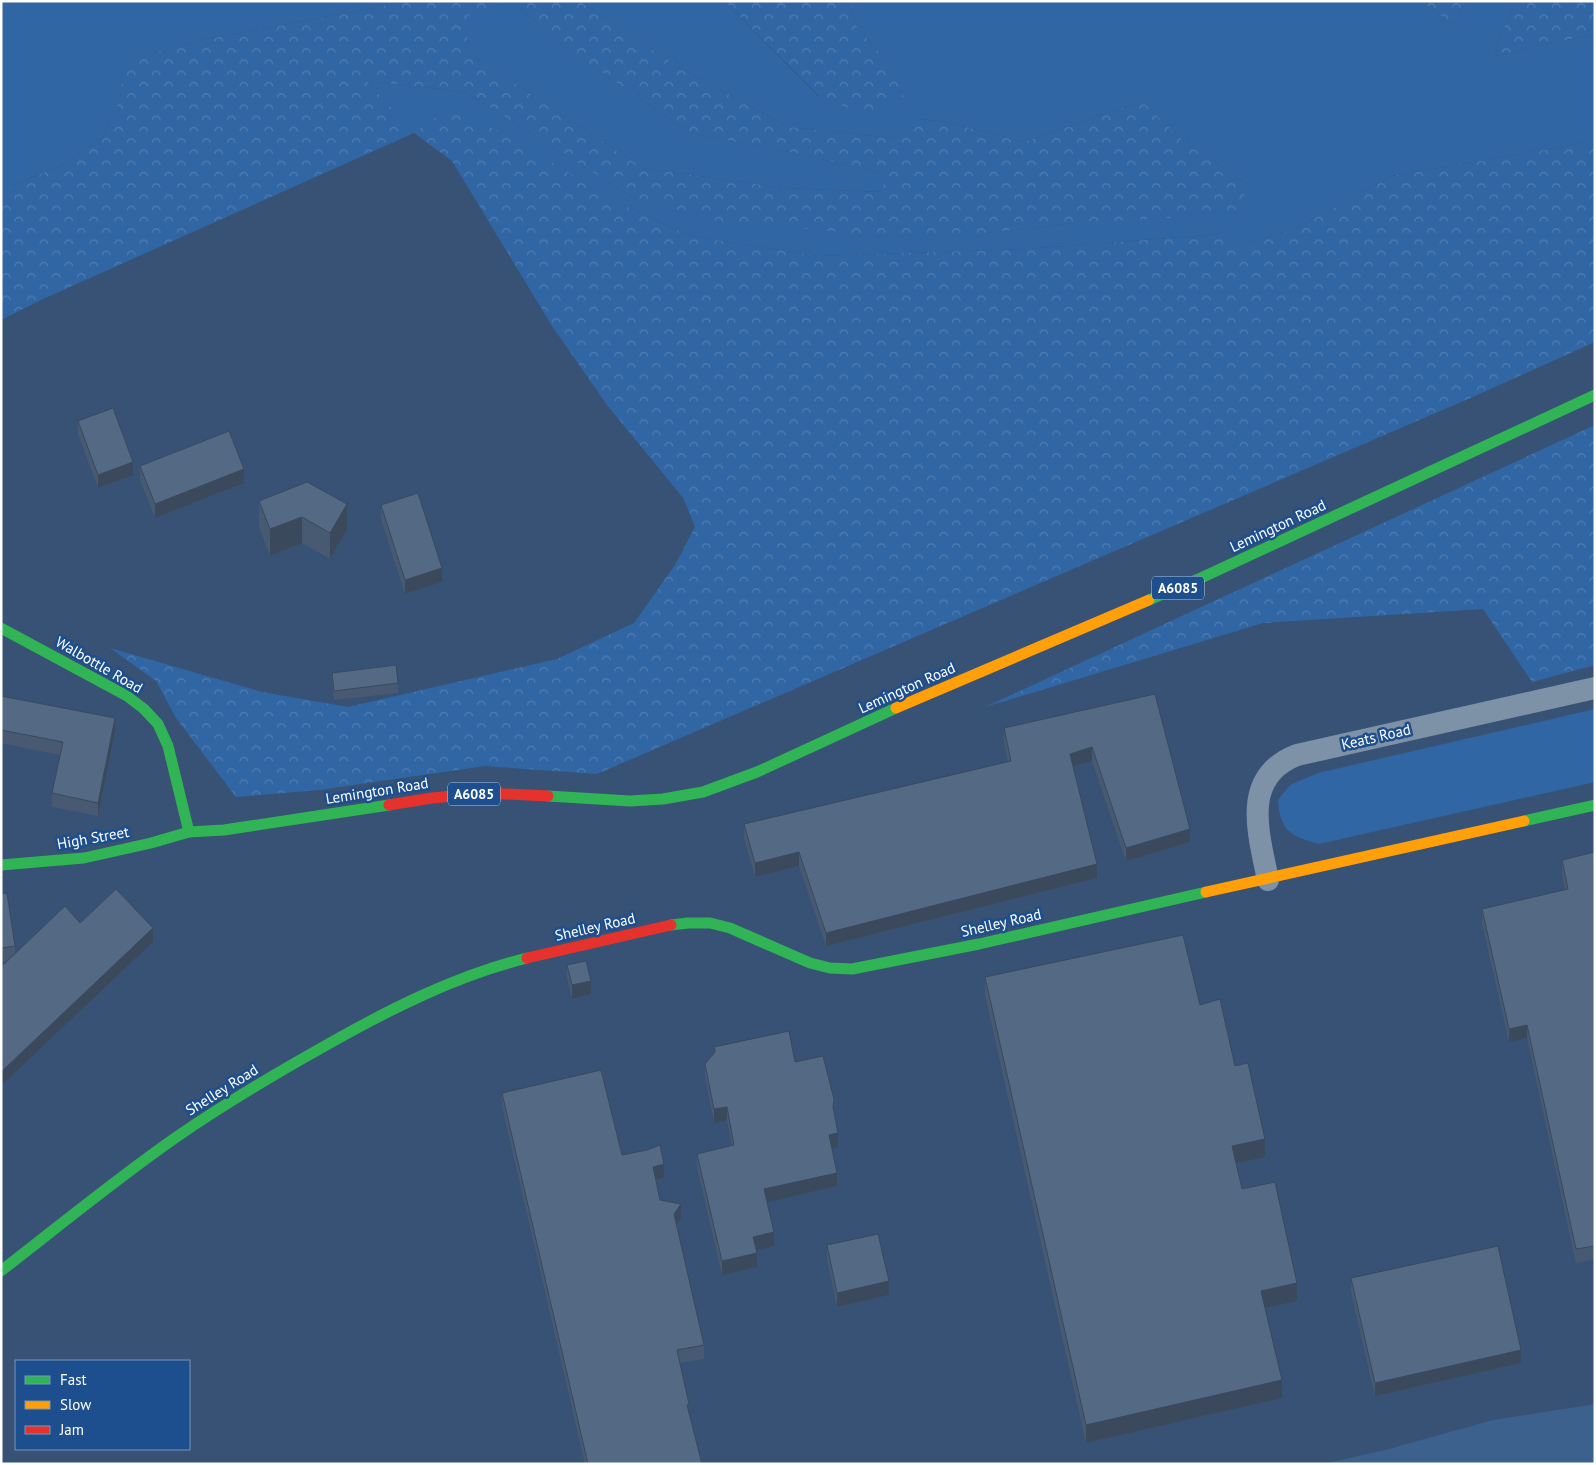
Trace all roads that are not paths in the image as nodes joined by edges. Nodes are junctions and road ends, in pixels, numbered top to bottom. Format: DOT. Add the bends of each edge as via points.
graph roads {
  1 [pos="1595,396"];
  2 [pos="1,628"];
  3 [pos="1595,688"];
  4 [pos="1595,805"];
  5 [pos="189,832"];
  6 [pos="1,865"];
  7 [pos="1268,880"];
  8 [pos="1,1271"];
  1 -- 5 [label="street, Lemington Road / A6085" via="1203,578 757,772 703,792 630,802 486,793 432,798 224,830"];
  2 -- 5 [label="street, Walbottle Road" via="144,708 158,724 168,746"];
  3 -- 7 [label="street, Keats Road" via="1284,760 1266,780 1256,810"];
  4 -- 7 [label="street, Shelley Road"];
  5 -- 6 [label="street, High Street / A6085" via="84,858"];
  7 -- 8 [label="street, Shelley Road" via="852,969 825,968 708,923 660,928 501,965 399,1006 264,1082 176,1139"];
}
